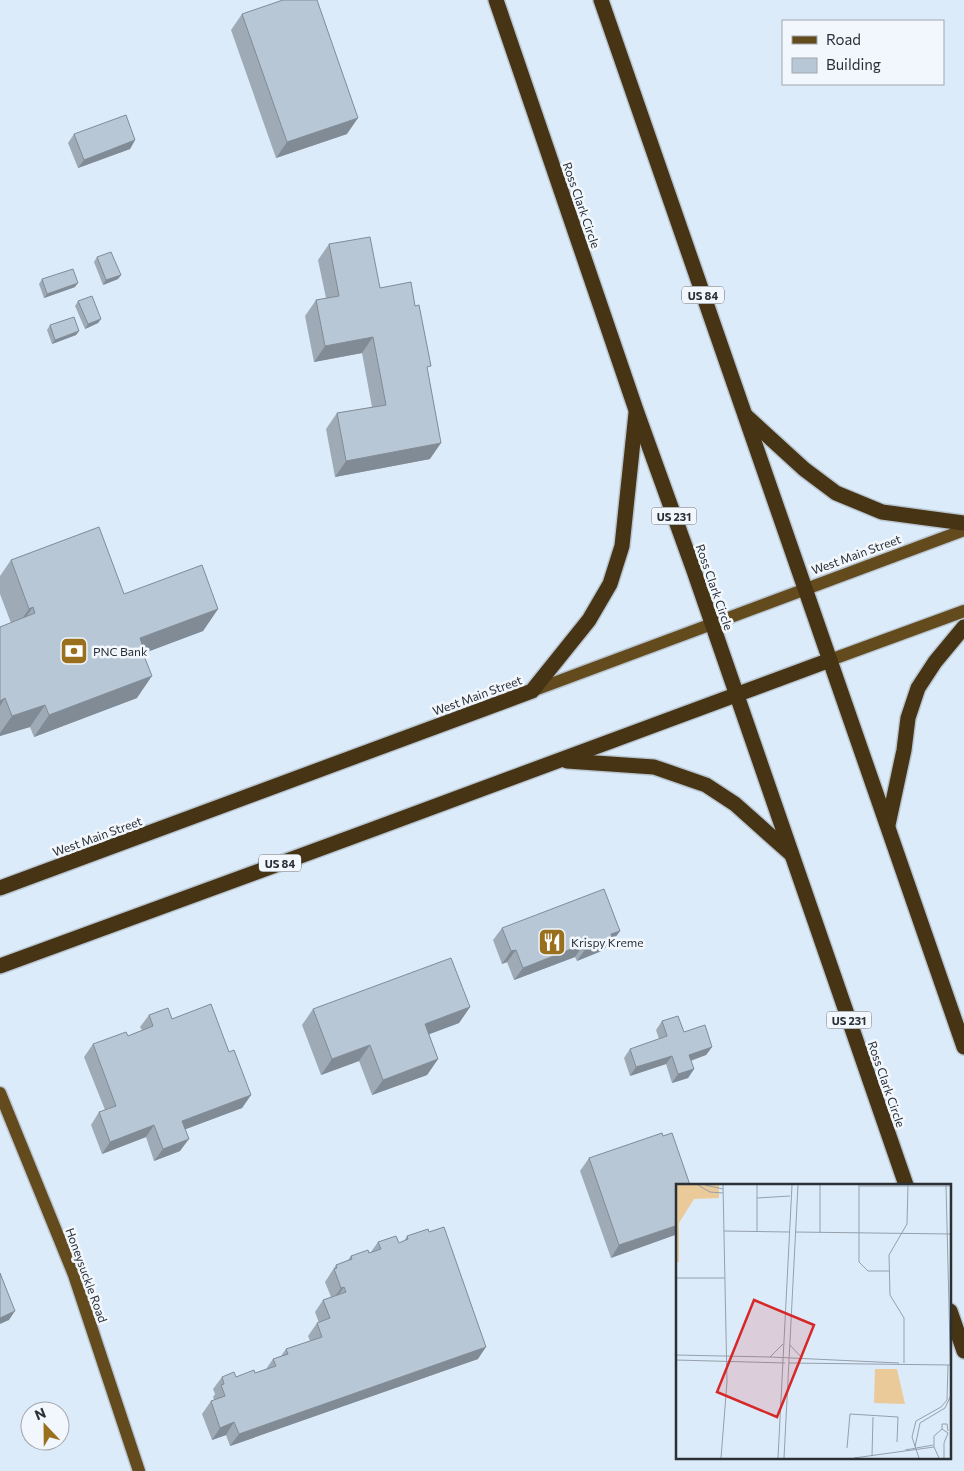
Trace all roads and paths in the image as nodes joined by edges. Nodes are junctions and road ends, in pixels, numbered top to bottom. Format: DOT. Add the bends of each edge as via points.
graph roads {
  1 [pos="496,0"];
  2 [pos="601,0"];
  3 [pos="636,410"];
  4 [pos="745,415"];
  5 [pos="964,523"];
  6 [pos="964,530"];
  7 [pos="806,589"];
  8 [pos="964,611"];
  9 [pos="712,623"];
  10 [pos="964,626"];
  11 [pos="830,660"];
  12 [pos="532,691"];
  13 [pos="736,695"];
  14 [pos="560,760"];
  15 [pos="888,826"];
  16 [pos="792,855"];
  17 [pos="0,888"];
  18 [pos="0,966"];
  19 [pos="964,1047"];
  20 [pos="0,1093"];
  21 [pos="906,1184"];
  22 [pos="952,1317"];
  23 [pos="964,1351"];
  24 [pos="139,1471"];
  1 -- 3 [label="highway, Ross Clark Circle"];
  2 -- 4 [label="highway, US 84"];
  3 -- 9 [label="highway, Ross Clark Circle / US 231"];
  3 -- 12 [label="highway" via="622,546 610,584 589,620"];
  4 -- 5 [label="highway" via="804,469 836,493 882,512"];
  4 -- 7 [label="highway, US 84"];
  6 -- 7 [label="main road, West Main Street"];
  7 -- 9 [label="main road, West Main Street"];
  7 -- 11 [label="highway, US 84"];
  8 -- 11 [label="main road"];
  9 -- 12 [label="main road, West Main Street"];
  9 -- 13 [label="highway, Ross Clark Circle / US 231"];
  10 -- 15 [label="highway" via="918,688 908,718"];
  11 -- 13 [label="highway, US 84"];
  11 -- 15 [label="highway"];
  12 -- 17 [label="highway, West Main Street"];
  13 -- 14 [label="highway, US 84"];
  13 -- 16 [label="highway, Ross Clark Circle / US 231"];
  14 -- 16 [label="highway" via="654,767 706,785 735,804"];
  14 -- 18 [label="highway, US 84"];
  15 -- 19 [label="highway"];
  16 -- 21 [label="highway, Ross Clark Circle / US 231"];
  20 -- 24 [label="main road, Honeysuckle Road" via="74,1275"];
  22 -- 23 [label="highway"];
}
